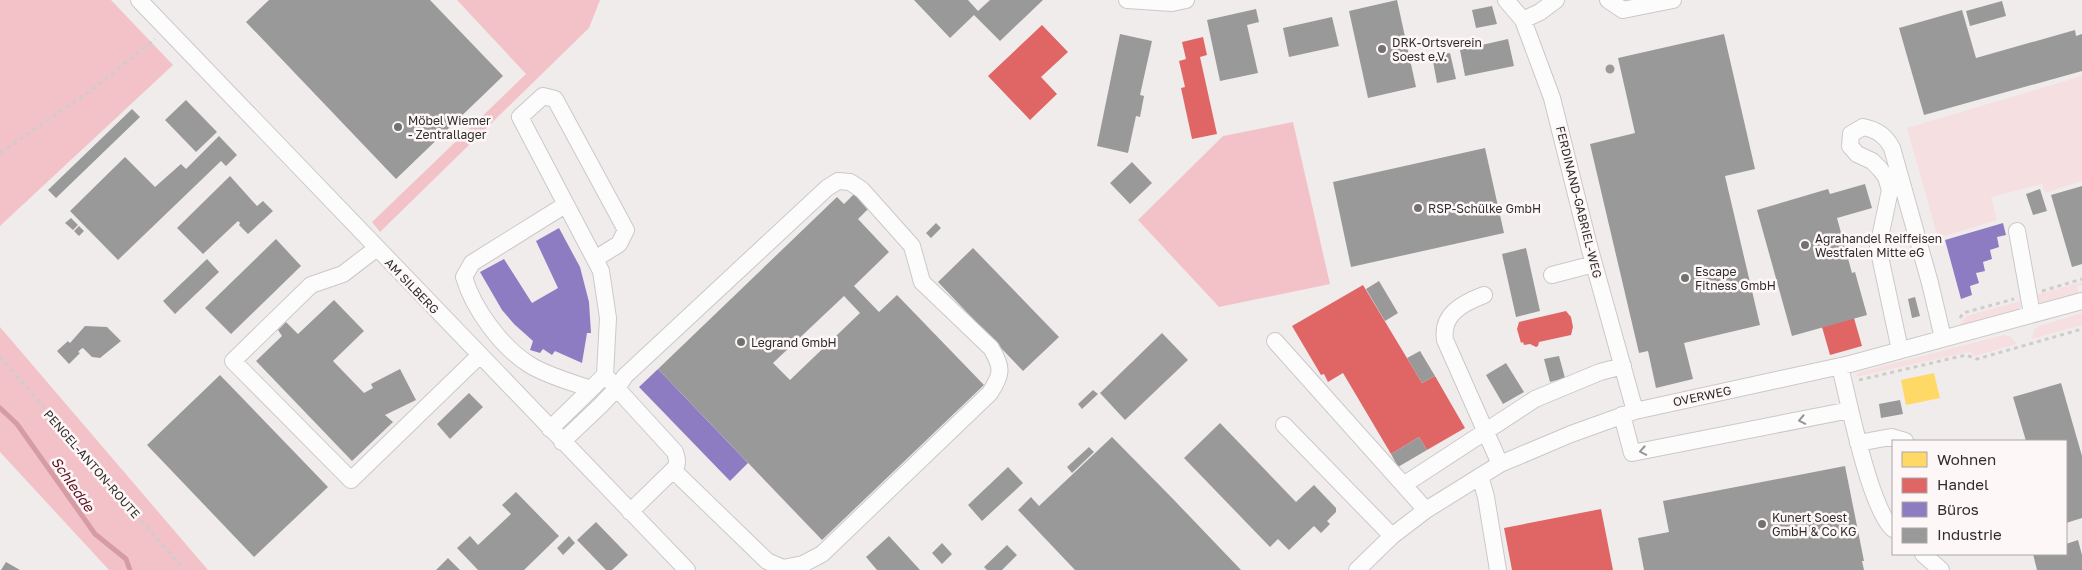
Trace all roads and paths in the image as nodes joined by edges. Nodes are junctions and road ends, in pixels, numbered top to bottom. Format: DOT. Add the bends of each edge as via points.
graph roads {
  1 [pos="139,0"];
  2 [pos="1127,0"];
  3 [pos="1186,0"];
  4 [pos="1506,0"];
  5 [pos="1556,0"];
  6 [pos="1608,0"];
  7 [pos="1673,0"];
  8 [pos="1523,20"];
  9 [pos="166,29"];
  10 [pos="0,153"];
  11 [pos="565,205"];
  12 [pos="2017,232"];
  13 [pos="377,248"];
  14 [pos="594,259"];
  15 [pos="1594,264"];
  16 [pos="1552,275"];
  17 [pos="2082,279"];
  18 [pos="1484,295"];
  19 [pos="2027,295"];
  20 [pos="2082,300"];
  21 [pos="2032,314"];
  22 [pos="2082,329"];
  23 [pos="1946,338"];
  24 [pos="1275,341"];
  25 [pos="1900,350"];
  26 [pos="480,356"];
  27 [pos="0,357"];
  28 [pos="1623,366"];
  29 [pos="1840,366"];
  30 [pos="605,375"];
  31 [pos="1844,384"];
  32 [pos="616,388"];
  33 [pos="591,389"];
  34 [pos="1850,410"];
  35 [pos="1628,413"];
  36 [pos="1284,425"];
  37 [pos="550,429"];
  38 [pos="1486,433"];
  39 [pos="1902,440"];
  40 [pos="562,442"];
  41 [pos="1858,443"];
  42 [pos="1500,464"];
  43 [pos="673,470"];
  44 [pos="1480,476"];
  45 [pos="1404,484"];
  46 [pos="1426,510"];
  47 [pos="630,512"];
  48 [pos="1892,528"];
  49 [pos="1392,536"];
  50 [pos="1925,555"];
  51 [pos="1940,564"];
  52 [pos="184,570"];
  53 [pos="687,570"];
  54 [pos="1357,570"];
  55 [pos="1498,570"];
  1 -- 9 [label="street, AM SILBERG"];
  2 -- 3 [label="street" via="1172,3"];
  4 -- 8 [label="street, FERDINAND-GABRIEL-WEG"];
  5 -- 8 [label="street"];
  6 -- 7 [label="street" via="1623,10"];
  8 -- 15 [label="street, FERDINAND-GABRIEL-WEG" via="1552,98"];
  9 -- 10 [label="path" via="90,91"];
  9 -- 13 [label="street, AM SILBERG"];
  11 -- 14 [label="street"];
  11 -- 14 [label="street" via="520,117 543,96 555,99 626,230 619,244"];
  11 -- 33 [label="street" via="472,262 464,277 469,294 494,333 522,358 530,365"];
  12 -- 19 [label="street"];
  13 -- 26 [label="street, AM SILBERG"];
  13 -- 26 [label="street" via="343,274 311,285 233,361 351,480"];
  14 -- 30 [label="street" via="601,271 608,318"];
  15 -- 16 [label="street"];
  15 -- 28 [label="street, FERDINAND-GABRIEL-WEG"];
  17 -- 19 [label="path"];
  18 -- 38 [label="street" via="1455,310 1443,331"];
  19 -- 21 [label="street"];
  19 -- 23 [label="path" via="1963,313"];
  20 -- 21 [label="street, OVERWEG"];
  21 -- 23 [label="street, OVERWEG"];
  22 -- 31 [label="path" via="1977,359 1966,355"];
  23 -- 25 [label="street, OVERWEG"];
  23 -- 25 [label="street" via="1892,148 1876,130 1863,127 1851,134 1850,146 1880,169 1890,190 1878,247"];
  24 -- 45 [label="street"];
  25 -- 29 [label="street, OVERWEG"];
  26 -- 37 [label="street, AM SILBERG"];
  27 -- 52 [label="path, PENGEL-ANTON-ROUTE"];
  28 -- 35 [label="street, FERDINAND-GABRIEL-WEG"];
  28 -- 38 [label="street" via="1535,399"];
  29 -- 31 [label="street"];
  29 -- 35 [label="street, OVERWEG"];
  30 -- 32 [label="street"];
  30 -- 33 [label="street"];
  31 -- 34 [label="street"];
  32 -- 40 [label="street"];
  32 -- 43 [label="street" via="675,452 678,460"];
  32 -- 43 [label="street" via="684,320 838,181 850,182 862,190 912,246 922,282 991,348 999,362 1000,378 990,393 822,554 803,564 783,568 767,561"];
  33 -- 37 [label="street"];
  34 -- 35 [label="street, FERDINAND-GABRIEL-WEG, one-way" via="1632,453"];
  34 -- 41 [label="street"];
  35 -- 42 [label="street, OVERWEG"];
  36 -- 49 [label="street"];
  37 -- 40 [label="street, AM SILBERG"];
  38 -- 42 [label="street"];
  38 -- 45 [label="street"];
  39 -- 41 [label="street" via="1891,437"];
  40 -- 47 [label="street, AM SILBERG"];
  41 -- 48 [label="street" via="1884,517"];
  42 -- 44 [label="street, OVERWEG"];
  43 -- 47 [label="street"];
  44 -- 46 [label="street, OVERWEG"];
  44 -- 55 [label="street"];
  45 -- 46 [label="street"];
  46 -- 49 [label="street, OVERWEG"];
  47 -- 53 [label="street, AM SILBERG"];
  49 -- 54 [label="street, OVERWEG"];
  50 -- 51 [label="street"];
}
